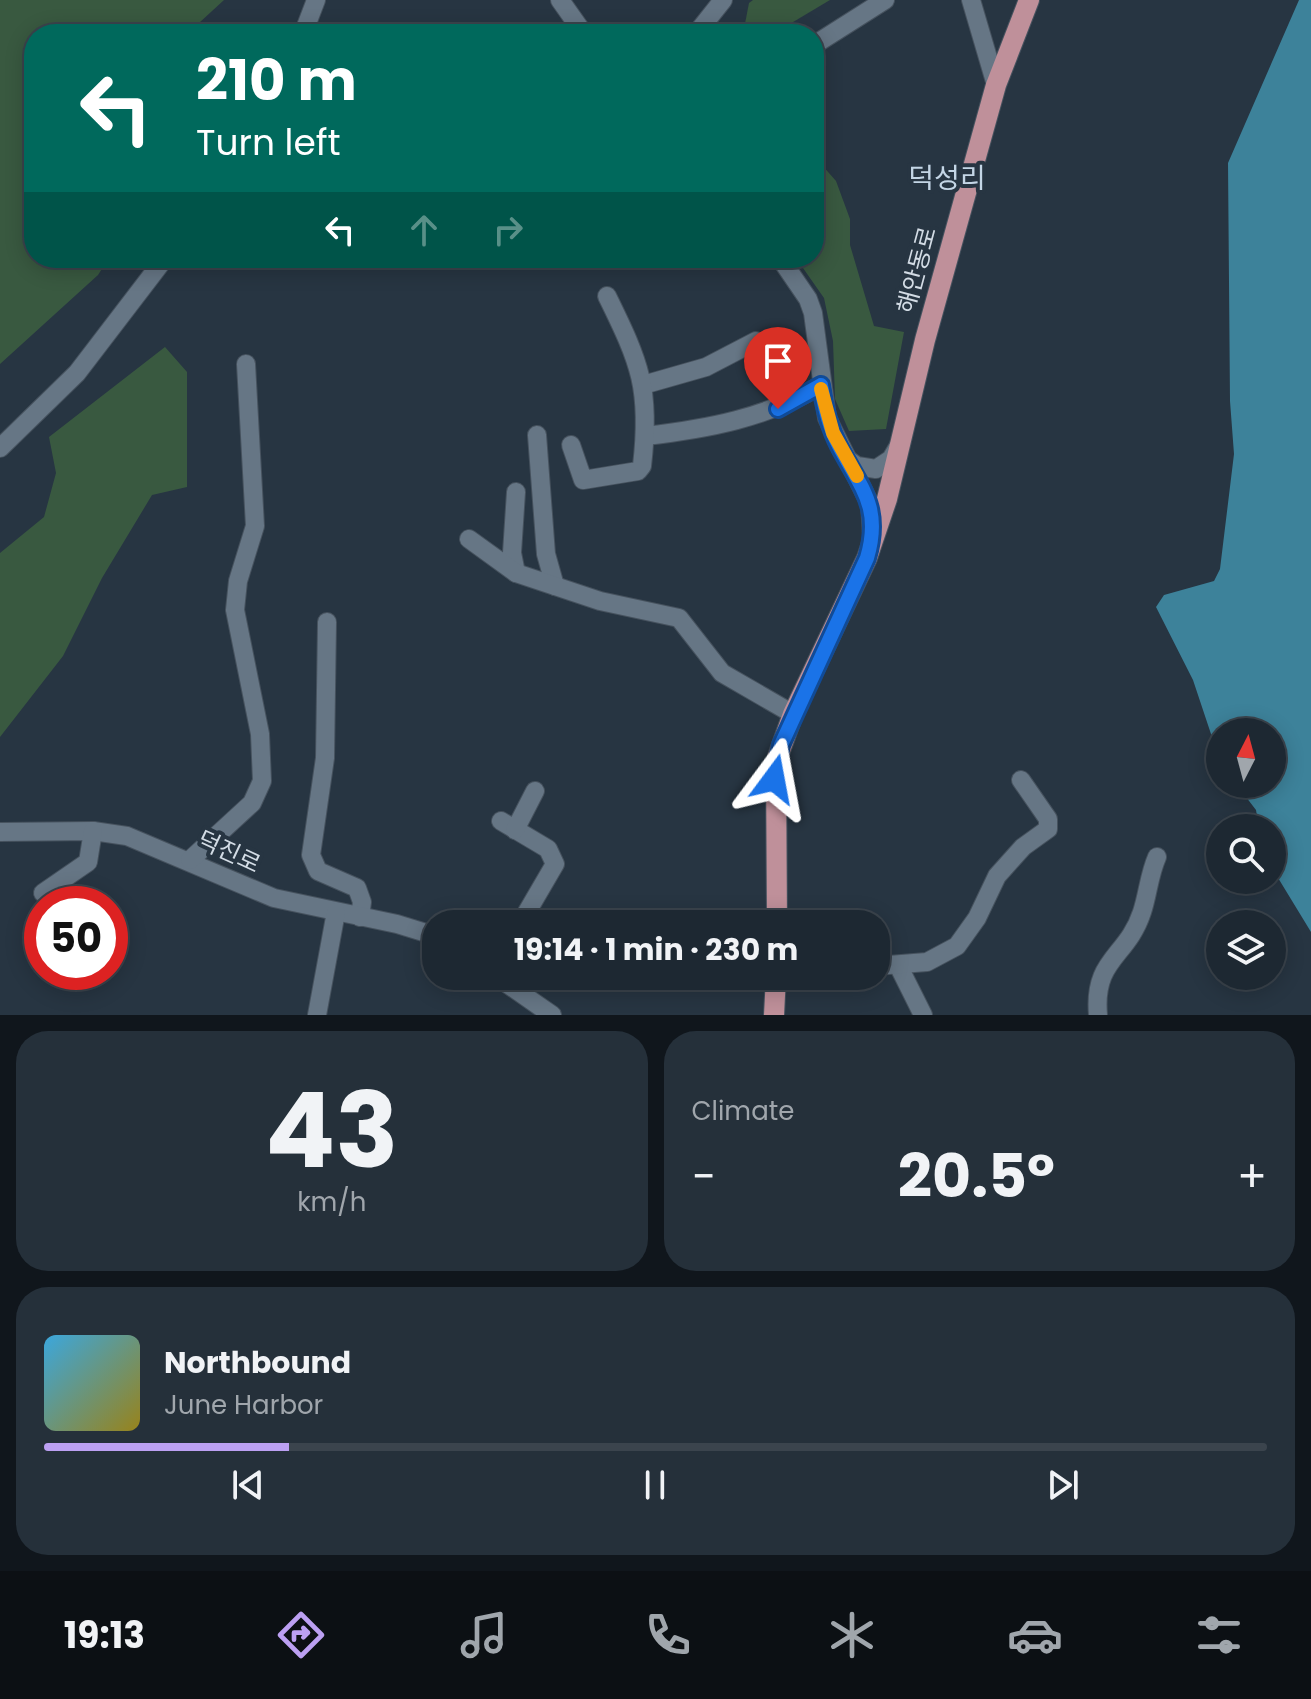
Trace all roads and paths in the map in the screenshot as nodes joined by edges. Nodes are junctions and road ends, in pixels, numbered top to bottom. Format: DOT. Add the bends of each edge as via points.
graph roads {
  1 [pos="316,0"];
  2 [pos="560,0"];
  3 [pos="723,0"];
  4 [pos="885,0"];
  5 [pos="971,0"];
  6 [pos="1029,0"];
  7 [pos="307,24"];
  8 [pos="577,24"];
  9 [pos="704,24"];
  10 [pos="824,39"];
  11 [pos="996,85"];
  12 [pos="157,268"];
  13 [pos="787,268"];
  14 [pos="607,296"];
  15 [pos="756,341"];
  16 [pos="246,364"];
  17 [pos="643,385"];
  18 [pos="821,385"];
  19 [pos="537,435"];
  20 [pos="645,436"];
  21 [pos="571,445"];
  22 [pos="898,447"];
  23 [pos="0,448"];
  24 [pos="847,459"];
  25 [pos="516,492"];
  26 [pos="469,539"];
  27 [pos="867,558"];
  28 [pos="516,573"];
  29 [pos="555,586"];
  30 [pos="327,622"];
  31 [pos="793,714"];
  32 [pos="1021,780"];
  33 [pos="535,791"];
  34 [pos="93,831"];
  35 [pos="0,832"];
  36 [pos="1157,857"];
  37 [pos="190,860"];
  38 [pos="53,886"];
  39 [pos="528,910"];
  40 [pos="777,910"];
  41 [pos="336,912"];
  42 [pos="360,917"];
  43 [pos="422,932"];
  44 [pos="890,965"];
  45 [pos="898,965"];
  46 [pos="516,990"];
  47 [pos="775,990"];
  48 [pos="317,1015"];
  49 [pos="552,1015"];
  50 [pos="774,1015"];
  51 [pos="923,1015"];
  52 [pos="1098,1015"];
  1 -- 7 [label="street"];
  2 -- 8 [label="street"];
  3 -- 9 [label="street"];
  4 -- 10 [label="street"];
  5 -- 11 [label="street"];
  6 -- 11 [label="main road, 해안동로"];
  11 -- 22 [label="main road, 해안동로"];
  12 -- 23 [label="street" via="77,373"];
  13 -- 18 [label="street, 해안동로" via="813,313"];
  14 -- 17 [label="street" via="637,356"];
  15 -- 17 [label="street" via="706,367"];
  16 -- 37 [label="street" via="256,510 234,594 263,773 260,793 252,803"];
  17 -- 20 [label="street"];
  18 -- 20 [label="street" via="757,416"];
  18 -- 24 [label="street, 해안동로" via="827,418"];
  19 -- 29 [label="street" via="546,554"];
  20 -- 21 [label="street" via="638,471 591,481 579,474"];
  22 -- 24 [label="street" via="876,469"];
  22 -- 27 [label="main road, 해안동로"];
  24 -- 27 [label="street, 해안동로" via="870,504 874,528"];
  25 -- 28 [label="street"];
  26 -- 28 [label="street"];
  27 -- 31 [label="main road, 해안동로"];
  28 -- 29 [label="street"];
  29 -- 31 [label="street" via="679,618 722,673"];
  30 -- 42 [label="street" via="325,758 311,855 318,871 357,888"];
  31 -- 40 [label="main road, 해안동로" via="774,779"];
  32 -- 45 [label="street" via="1048,819 1048,829 997,876 957,946 927,962"];
  33 -- 39 [label="street" via="508,825 548,849 555,864"];
  34 -- 35 [label="street, 덕진로"];
  34 -- 37 [label="street, 덕진로" via="127,836"];
  34 -- 38 [label="street" via="88,862"];
  36 -- 52 [label="street" via="1136,926 1101,976"];
  37 -- 41 [label="street, 덕진로" via="274,898"];
  41 -- 42 [label="street, 덕진로"];
  41 -- 48 [label="street"];
  42 -- 43 [label="street, 덕진로"];
  44 -- 45 [label="street"];
  45 -- 51 [label="street"];
  46 -- 49 [label="street"];
  47 -- 50 [label="main road"];
}
